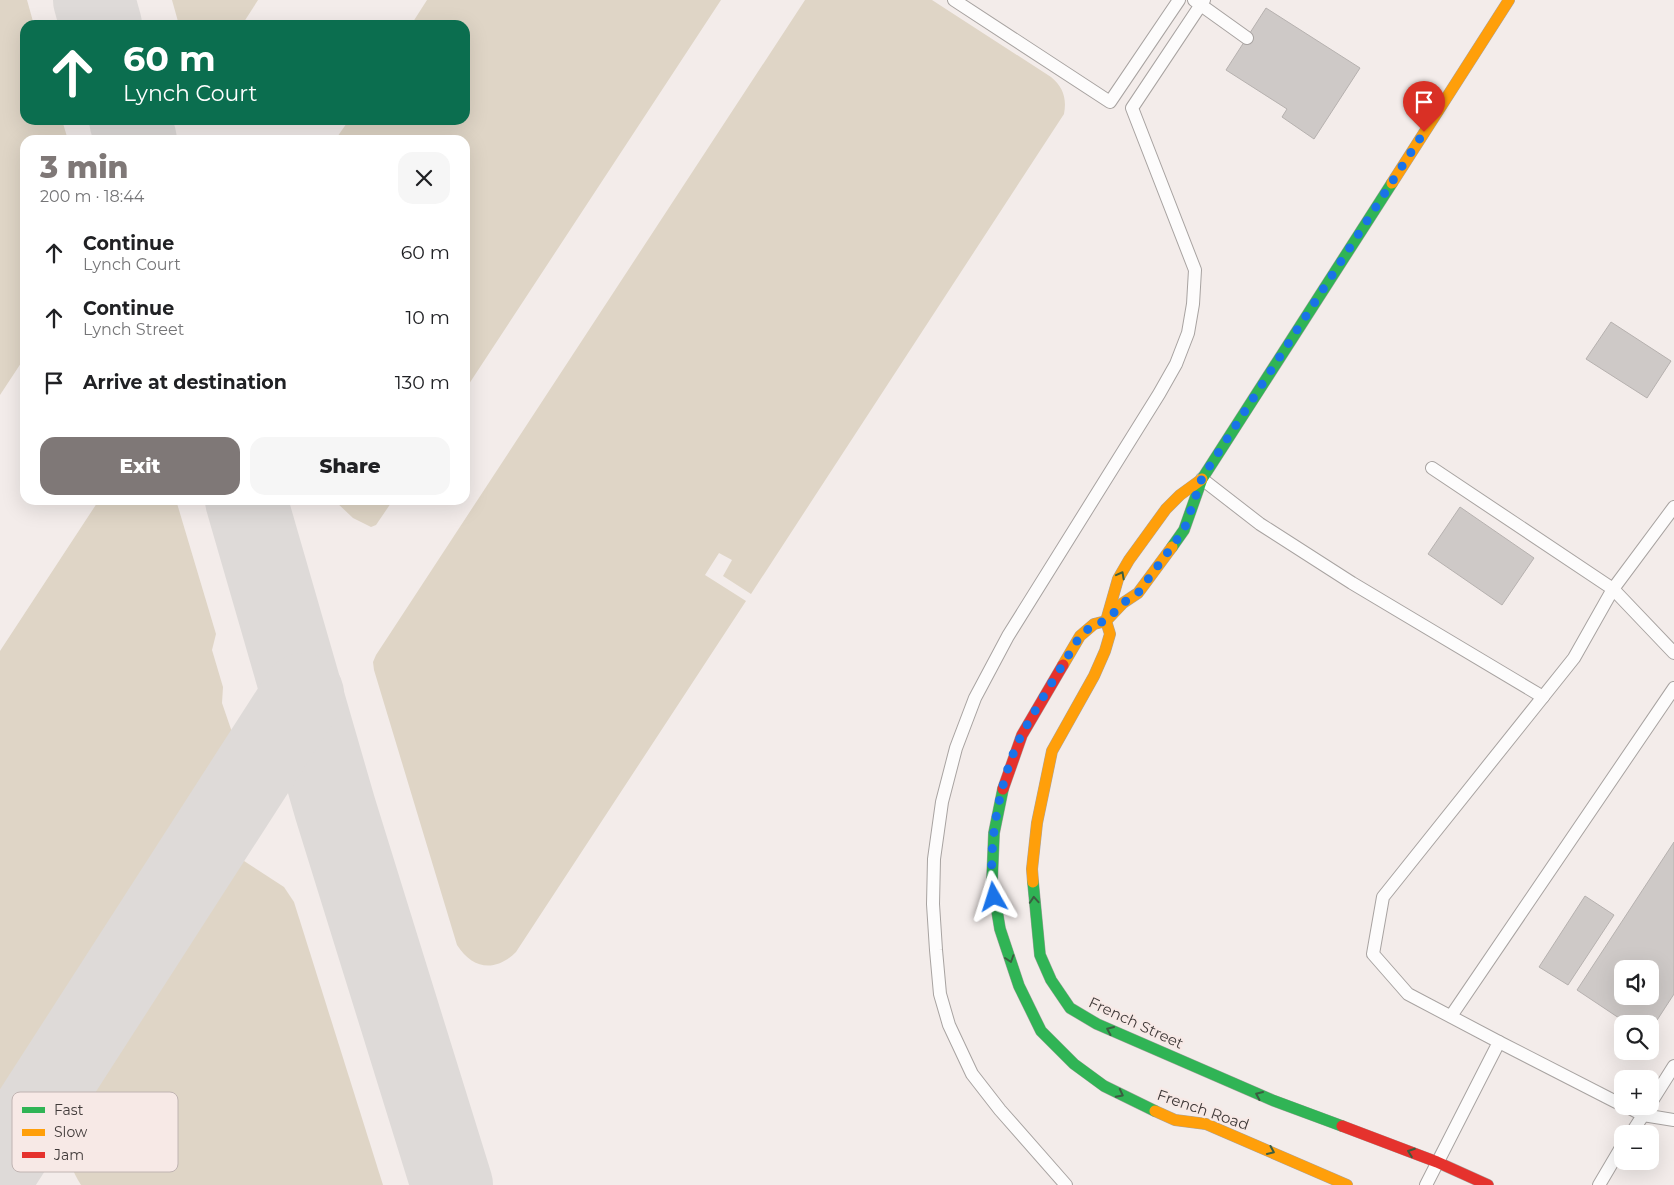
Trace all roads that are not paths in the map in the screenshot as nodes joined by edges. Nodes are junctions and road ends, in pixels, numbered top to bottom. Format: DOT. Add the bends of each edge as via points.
graph roads {
  1 [pos="954,0"];
  2 [pos="1180,0"];
  3 [pos="1509,0"];
  4 [pos="1200,2"];
  5 [pos="1247,38"];
  6 [pos="1432,468"];
  7 [pos="1202,478"];
  8 [pos="1674,506"];
  9 [pos="1614,589"];
  10 [pos="1106,621"];
  11 [pos="1674,653"];
  12 [pos="1674,688"];
  13 [pos="1543,697"];
  14 [pos="1451,1016"];
  15 [pos="1499,1042"];
  16 [pos="1674,1066"];
  17 [pos="1659,1089"];
  18 [pos="1614,1100"];
  19 [pos="1659,1113"];
  20 [pos="1674,1120"];
  21 [pos="1614,1160"];
  22 [pos="1437,1162"];
  23 [pos="1066,1185"];
  24 [pos="1347,1185"];
  25 [pos="1426,1185"];
  26 [pos="1488,1185"];
  27 [pos="1599,1185"];
  1 -- 2 [label="lane" via="1110,102"];
  3 -- 7 [label="street"];
  4 -- 5 [label="lane"];
  4 -- 23 [label="lane" via="1132,108 1195,270 1194,304 1188,333 1159,394 1008,636 975,698 956,748 942,802 934,859 936,959 940,994 949,1025 972,1074"];
  6 -- 9 [label="lane"];
  7 -- 10 [label="street" via="1184,530 1138,593"];
  10 -- 7 [label="street, French Street, one-way" via="1118,579 1130,560 1166,509"];
  7 -- 13 [label="lane" via="1260,524"];
  8 -- 9 [label="lane"];
  9 -- 11 [label="lane"];
  9 -- 13 [label="lane" via="1574,658"];
  22 -- 10 [label="street, French Street, one-way" via="1272,1100 1097,1024 1070,1008 1051,980 1040,955 1035,909 1032,869 1037,823 1052,751 1105,651 1110,634"];
  10 -- 24 [label="street, French Road, one-way" via="1094,624 1080,636 1022,735 1002,790 994,833 992,881 1000,929 1018,986 1041,1030 1074,1064 1104,1086 1175,1120 1206,1124"];
  12 -- 14 [label="lane"];
  13 -- 14 [label="lane" via="1383,897 1373,954 1408,994"];
  14 -- 15 [label="lane"];
  15 -- 18 [label="lane"];
  15 -- 22 [label="lane"];
  16 -- 17 [label="lane"];
  19 -- 20 [label="lane"];
  21 -- 27 [label="lane"];
  22 -- 25 [label="lane"];
  22 -- 26 [label="street, French Street"];
}
